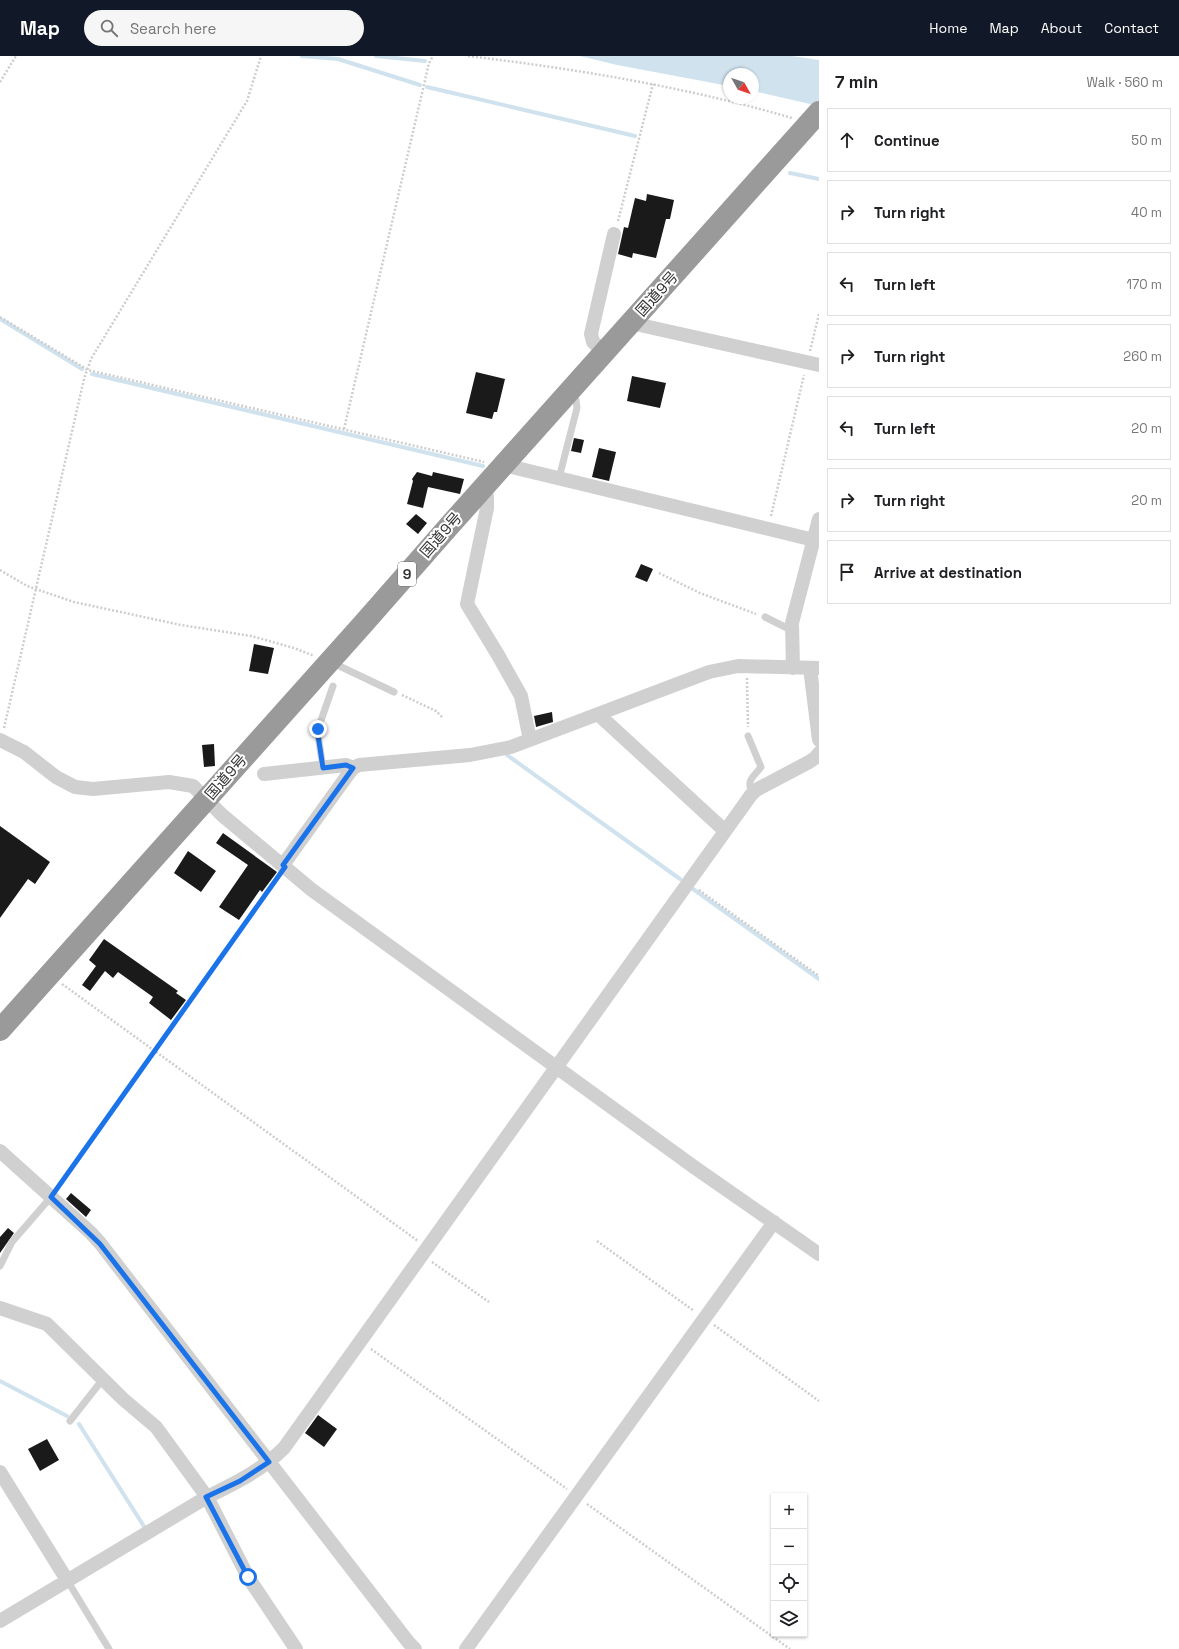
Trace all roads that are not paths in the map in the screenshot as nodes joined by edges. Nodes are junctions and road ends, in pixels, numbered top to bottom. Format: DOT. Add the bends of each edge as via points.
graph roads {
  1 [pos="815,120"];
  2 [pos="614,234"];
  3 [pos="631,323"];
  4 [pos="605,352"];
  5 [pos="813,364"];
  6 [pos="569,392"];
  7 [pos="504,465"];
  8 [pos="559,478"];
  9 [pos="481,490"];
  10 [pos="819,519"];
  11 [pos="814,540"];
  12 [pos="765,617"];
  13 [pos="791,630"];
  14 [pos="330,662"];
  15 [pos="793,668"];
  16 [pos="814,668"];
  17 [pos="333,686"];
  18 [pos="394,692"];
  19 [pos="599,715"];
  20 [pos="748,736"];
  21 [pos="0,740"];
  22 [pos="530,740"];
  23 [pos="819,740"];
  24 [pos="819,753"];
  25 [pos="323,768"];
  26 [pos="353,768"];
  27 [pos="264,774"];
  28 [pos="753,793"];
  29 [pos="207,799"];
  30 [pos="724,830"];
  31 [pos="284,866"];
  32 [pos="0,1030"];
  33 [pos="556,1066"];
  34 [pos="0,1151"];
  35 [pos="51,1197"];
  36 [pos="774,1222"];
  37 [pos="819,1254"];
  38 [pos="0,1266"];
  39 [pos="0,1308"];
  40 [pos="103,1379"];
  41 [pos="70,1421"];
  42 [pos="269,1462"];
  43 [pos="0,1472"];
  44 [pos="206,1497"];
  45 [pos="67,1580"];
  46 [pos="0,1621"];
  47 [pos="109,1649"];
  48 [pos="296,1649"];
  49 [pos="415,1649"];
  50 [pos="466,1649"];
  1 -- 3 [label="highway, 国道9号 / 9"];
  2 -- 4 [label="street" via="591,334 593,342"];
  3 -- 4 [label="highway, 国道9号 / 9"];
  3 -- 5 [label="street"];
  4 -- 6 [label="highway, 国道9号 / 9"];
  6 -- 7 [label="highway, 国道9号 / 9"];
  6 -- 8 [label="lane" via="576,400 577,408"];
  7 -- 8 [label="street"];
  7 -- 9 [label="highway, 国道9号 / 9"];
  8 -- 11 [label="street"];
  9 -- 14 [label="highway, 国道9号 / 9"];
  9 -- 22 [label="street" via="487,496 487,508 467,604 520,696"];
  10 -- 11 [label="street"];
  11 -- 13 [label="street"];
  12 -- 13 [label="lane"];
  13 -- 15 [label="street"];
  14 -- 18 [label="lane"];
  14 -- 29 [label="highway, 国道9号 / 9"];
  15 -- 16 [label="street"];
  15 -- 19 [label="street" via="738,666 709,672"];
  16 -- 23 [label="street"];
  17 -- 25 [label="lane" via="318,729"];
  19 -- 22 [label="street"];
  19 -- 30 [label="street"];
  20 -- 28 [label="lane" via="761,767 750,781"];
  21 -- 29 [label="street" via="24,752 56,777 75,787 93,789 169,782 193,786"];
  22 -- 26 [label="street" via="511,747 470,755 364,764"];
  24 -- 28 [label="street" via="809,762"];
  25 -- 26 [label="street" via="346,765"];
  25 -- 27 [label="street"];
  26 -- 31 [label="street"];
  28 -- 30 [label="street"];
  29 -- 31 [label="street" via="222,815"];
  29 -- 32 [label="highway, 国道9号 / 9"];
  30 -- 33 [label="street"];
  31 -- 33 [label="street" via="312,890"];
  33 -- 36 [label="street"];
  33 -- 42 [label="street" via="284,1448"];
  34 -- 35 [label="street"];
  35 -- 38 [label="lane" via="12,1242"];
  35 -- 42 [label="street" via="100,1244"];
  36 -- 37 [label="street"];
  36 -- 50 [label="street"];
  39 -- 40 [label="street" via="47,1324"];
  40 -- 41 [label="lane"];
  40 -- 44 [label="street" via="156,1427"];
  42 -- 44 [label="street" via="240,1481"];
  42 -- 49 [label="street"];
  43 -- 45 [label="street"];
  44 -- 45 [label="street"];
  44 -- 48 [label="street" via="248,1577"];
  45 -- 46 [label="street"];
  45 -- 47 [label="lane"];
}
